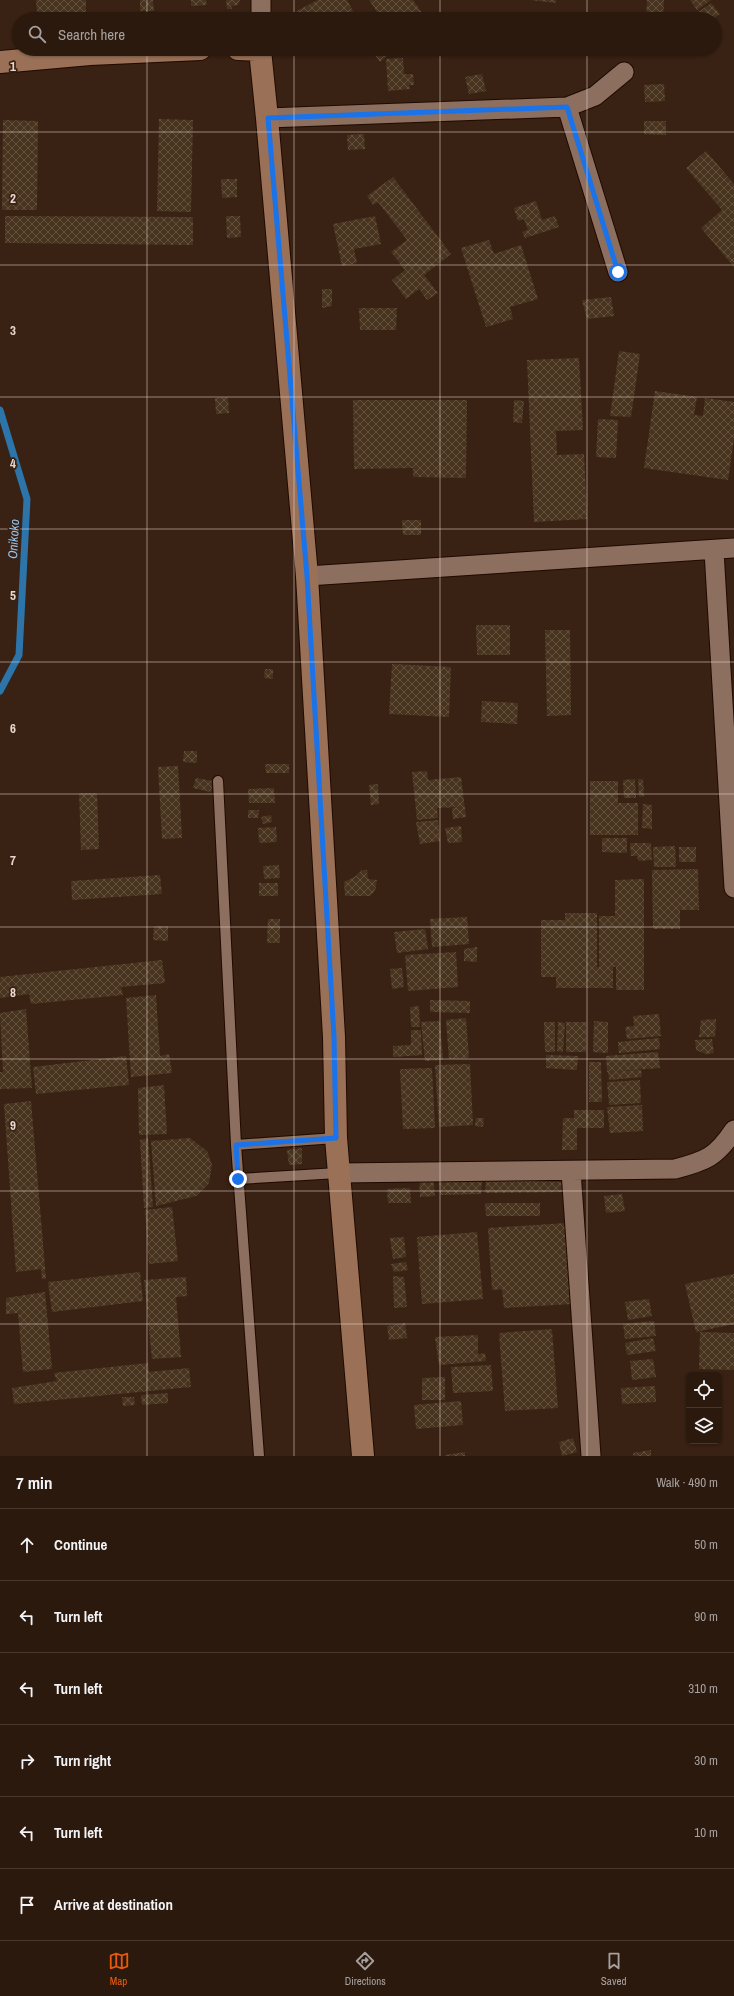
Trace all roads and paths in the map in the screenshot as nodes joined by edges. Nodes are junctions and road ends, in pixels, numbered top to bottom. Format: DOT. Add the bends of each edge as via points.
graph roads {
  1 [pos="261,0"];
  2 [pos="261,12"];
  3 [pos="68,56"];
  4 [pos="261,56"];
  5 [pos="0,62"];
  6 [pos="624,72"];
  7 [pos="567,107"];
  8 [pos="268,118"];
  9 [pos="618,272"];
  10 [pos="734,548"];
  11 [pos="714,551"];
  12 [pos="307,576"];
  13 [pos="218,781"];
  14 [pos="734,888"];
  15 [pos="734,1130"];
  16 [pos="336,1138"];
  17 [pos="236,1145"];
  18 [pos="571,1171"];
  19 [pos="338,1173"];
  20 [pos="238,1179"];
  21 [pos="260,1456"];
  22 [pos="363,1456"];
  23 [pos="591,1456"];
  1 -- 2 [label="street"];
  3 -- 5 [label="main road"];
  4 -- 8 [label="main road"];
  6 -- 7 [label="street" via="595,96"];
  7 -- 8 [label="street"];
  7 -- 9 [label="street"];
  8 -- 12 [label="main road"];
  10 -- 11 [label="street"];
  11 -- 12 [label="street"];
  11 -- 14 [label="street"];
  12 -- 16 [label="main road" via="334,1037"];
  13 -- 17 [label="lane"];
  15 -- 18 [label="street" via="722,1148 695,1164 675,1169"];
  16 -- 17 [label="lane"];
  16 -- 19 [label="main road"];
  17 -- 20 [label="lane"];
  18 -- 19 [label="street"];
  18 -- 23 [label="street"];
  19 -- 20 [label="lane"];
  19 -- 22 [label="main road"];
  20 -- 21 [label="lane"];
}
